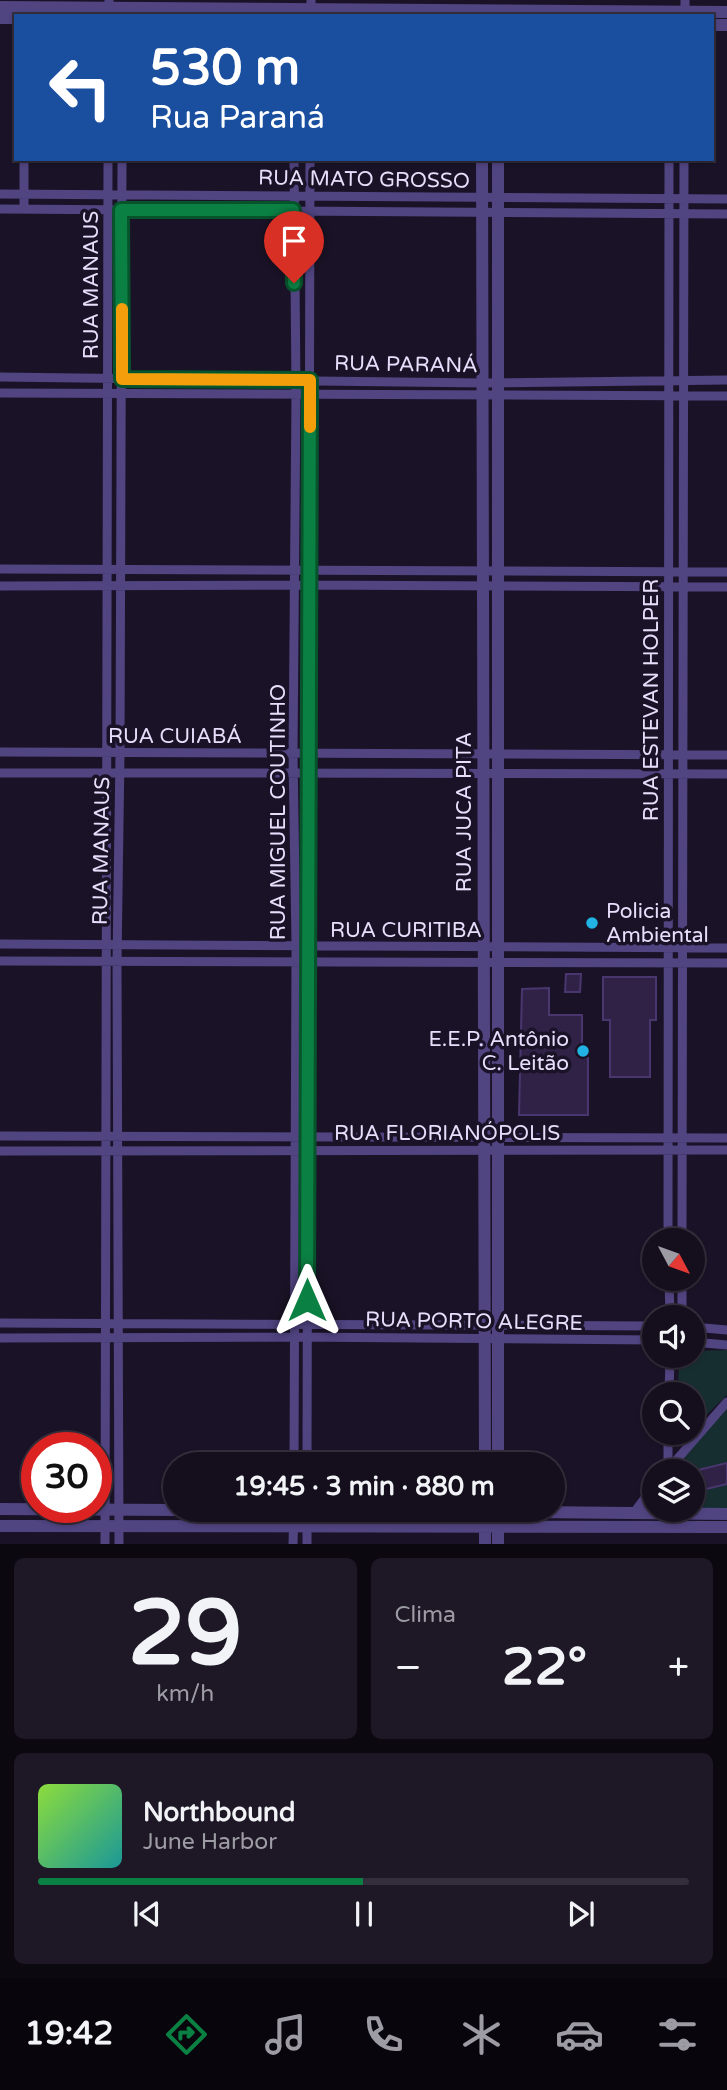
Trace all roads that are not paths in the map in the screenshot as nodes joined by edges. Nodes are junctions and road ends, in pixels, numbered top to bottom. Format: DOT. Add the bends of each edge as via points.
graph roads {
  1 [pos="0,7"];
  2 [pos="115,8"];
  3 [pos="295,8"];
  4 [pos="311,8"];
  5 [pos="484,9"];
  6 [pos="498,9"];
  7 [pos="670,9"];
  8 [pos="685,9"];
  9 [pos="727,12"];
  10 [pos="21,13"];
  11 [pos="24,161"];
  12 [pos="108,161"];
  13 [pos="122,161"];
  14 [pos="294,161"];
  15 [pos="310,161"];
  16 [pos="482,161"];
  17 [pos="498,161"];
  18 [pos="669,161"];
  19 [pos="684,161"];
  20 [pos="0,194"];
  21 [pos="24,195"];
  22 [pos="108,195"];
  23 [pos="123,195"];
  24 [pos="294,196"];
  25 [pos="310,196"];
  26 [pos="669,199"];
  27 [pos="684,199"];
  28 [pos="727,200"];
  29 [pos="482,204"];
  30 [pos="498,205"];
  31 [pos="0,209"];
  32 [pos="24,209"];
  33 [pos="108,210"];
  34 [pos="121,210"];
  35 [pos="293,210"];
  36 [pos="310,211"];
  37 [pos="669,213"];
  38 [pos="684,213"];
  39 [pos="727,214"];
  40 [pos="0,377"];
  41 [pos="108,379"];
  42 [pos="122,379"];
  43 [pos="684,379"];
  44 [pos="295,380"];
  45 [pos="310,380"];
  46 [pos="669,380"];
  47 [pos="727,380"];
  48 [pos="498,388"];
  49 [pos="484,389"];
  50 [pos="0,393"];
  51 [pos="108,393"];
  52 [pos="122,393"];
  53 [pos="296,393"];
  54 [pos="310,394"];
  55 [pos="669,396"];
  56 [pos="684,396"];
  57 [pos="727,396"];
  58 [pos="0,569"];
  59 [pos="107,570"];
  60 [pos="121,570"];
  61 [pos="295,570"];
  62 [pos="309,570"];
  63 [pos="483,571"];
  64 [pos="498,571"];
  65 [pos="668,572"];
  66 [pos="683,572"];
  67 [pos="727,572"];
  68 [pos="296,584"];
  69 [pos="309,585"];
  70 [pos="0,586"];
  71 [pos="107,586"];
  72 [pos="120,586"];
  73 [pos="483,586"];
  74 [pos="498,586"];
  75 [pos="668,587"];
  76 [pos="684,587"];
  77 [pos="727,587"];
  78 [pos="0,752"];
  79 [pos="107,754"];
  80 [pos="120,754"];
  81 [pos="293,754"];
  82 [pos="309,754"];
  83 [pos="483,754"];
  84 [pos="499,754"];
  85 [pos="668,754"];
  86 [pos="683,755"];
  87 [pos="727,755"];
  88 [pos="107,772"];
  89 [pos="120,772"];
  90 [pos="483,772"];
  91 [pos="499,772"];
  92 [pos="0,773"];
  93 [pos="294,774"];
  94 [pos="309,774"];
  95 [pos="668,774"];
  96 [pos="683,774"];
  97 [pos="727,774"];
  98 [pos="106,888"];
  99 [pos="118,889"];
  100 [pos="0,944"];
  101 [pos="106,945"];
  102 [pos="118,945"];
  103 [pos="296,946"];
  104 [pos="308,947"];
  105 [pos="484,947"];
  106 [pos="498,947"];
  107 [pos="667,947"];
  108 [pos="683,948"];
  109 [pos="727,948"];
  110 [pos="0,961"];
  111 [pos="106,962"];
  112 [pos="117,962"];
  113 [pos="295,962"];
  114 [pos="308,962"];
  115 [pos="484,962"];
  116 [pos="498,962"];
  117 [pos="667,962"];
  118 [pos="683,962"];
  119 [pos="727,963"];
  120 [pos="0,1136"];
  121 [pos="106,1137"];
  122 [pos="117,1137"];
  123 [pos="667,1138"];
  124 [pos="682,1138"];
  125 [pos="727,1138"];
  126 [pos="295,1139"];
  127 [pos="308,1139"];
  128 [pos="490,1144"];
  129 [pos="667,1150"];
  130 [pos="682,1150"];
  131 [pos="727,1150"];
  132 [pos="0,1151"];
  133 [pos="106,1151"];
  134 [pos="117,1151"];
  135 [pos="295,1152"];
  136 [pos="308,1152"];
  137 [pos="668,1228"];
  138 [pos="682,1228"];
  139 [pos="0,1323"];
  140 [pos="105,1324"];
  141 [pos="119,1324"];
  142 [pos="293,1325"];
  143 [pos="307,1325"];
  144 [pos="642,1326"];
  145 [pos="705,1328"];
  146 [pos="727,1330"];
  147 [pos="491,1332"];
  148 [pos="295,1337"];
  149 [pos="307,1337"];
  150 [pos="0,1338"];
  151 [pos="105,1339"];
  152 [pos="117,1339"];
  153 [pos="642,1339"];
  154 [pos="705,1343"];
  155 [pos="727,1345"];
  156 [pos="727,1402"];
  157 [pos="105,1432"];
  158 [pos="294,1452"];
  159 [pos="307,1452"];
  160 [pos="486,1452"];
  161 [pos="497,1452"];
  162 [pos="677,1459"];
  163 [pos="642,1501"];
  164 [pos="0,1509"];
  165 [pos="21,1509"];
  166 [pos="112,1510"];
  167 [pos="119,1510"];
  168 [pos="163,1510"];
  169 [pos="633,1513"];
  170 [pos="565,1514"];
  171 [pos="727,1514"];
  172 [pos="293,1522"];
  173 [pos="307,1522"];
  174 [pos="381,1522"];
  175 [pos="490,1522"];
  176 [pos="492,1522"];
  177 [pos="565,1522"];
  178 [pos="105,1525"];
  179 [pos="120,1525"];
  180 [pos="0,1526"];
  181 [pos="293,1526"];
  182 [pos="307,1526"];
  183 [pos="623,1526"];
  184 [pos="727,1527"];
  185 [pos="104,1544"];
  186 [pos="119,1544"];
  187 [pos="293,1544"];
  188 [pos="307,1544"];
  189 [pos="485,1544"];
  190 [pos="498,1544"];
  1 -- 10 [label="street"];
  2 -- 3 [label="street"];
  2 -- 10 [label="street"];
  3 -- 4 [label="street"];
  4 -- 5 [label="street"];
  5 -- 6 [label="street"];
  6 -- 7 [label="street"];
  7 -- 8 [label="street"];
  8 -- 9 [label="street"];
  11 -- 21 [label="street"];
  12 -- 22 [label="street, RUA MANAUS"];
  13 -- 23 [label="street, RUA MANAUS"];
  14 -- 24 [label="street, RUA MIGUEL COUTINHO"];
  15 -- 25 [label="street, RUA MIGUEL COUTINHO"];
  16 -- 29 [label="street, RUA JUCA PITA"];
  17 -- 30 [label="street, RUA JUCA PITA"];
  18 -- 26 [label="street, RUA ESTEVAN HOLPER"];
  19 -- 27 [label="street, RUA ESTEVAN HOLPER"];
  20 -- 21 [label="street, RUA MATO GROSSO"];
  21 -- 22 [label="street, RUA MATO GROSSO"];
  21 -- 32 [label="street"];
  22 -- 23 [label="street, RUA MATO GROSSO"];
  22 -- 33 [label="street, RUA MANAUS"];
  23 -- 24 [label="street, RUA MATO GROSSO"];
  23 -- 34 [label="street, RUA MANAUS"];
  24 -- 25 [label="street, RUA MATO GROSSO"];
  24 -- 35 [label="street, RUA MIGUEL COUTINHO"];
  25 -- 29 [label="street, RUA MATO GROSSO"];
  25 -- 36 [label="street, RUA MIGUEL COUTINHO"];
  26 -- 27 [label="street, RUA MATO GROSSO"];
  26 -- 30 [label="street, RUA MATO GROSSO"];
  26 -- 37 [label="street, RUA ESTEVAN HOLPER"];
  27 -- 28 [label="street, RUA MATO GROSSO"];
  27 -- 38 [label="street, RUA ESTEVAN HOLPER"];
  29 -- 30 [label="street, RUA MATO GROSSO"];
  29 -- 36 [label="street, RUA MATO GROSSO"];
  29 -- 49 [label="street, RUA JUCA PITA"];
  30 -- 37 [label="street, RUA MATO GROSSO"];
  30 -- 48 [label="street, RUA JUCA PITA"];
  31 -- 32 [label="street, RUA MATO GROSSO"];
  32 -- 33 [label="street, RUA MATO GROSSO"];
  33 -- 34 [label="street, RUA MATO GROSSO"];
  33 -- 41 [label="street, RUA MANAUS"];
  34 -- 35 [label="street, RUA MATO GROSSO"];
  34 -- 42 [label="street, RUA MANAUS"];
  35 -- 36 [label="street, RUA MATO GROSSO"];
  35 -- 44 [label="street, RUA MIGUEL COUTINHO"];
  36 -- 45 [label="street, RUA MIGUEL COUTINHO"];
  37 -- 38 [label="street, RUA MATO GROSSO"];
  37 -- 46 [label="street, RUA ESTEVAN HOLPER"];
  38 -- 39 [label="street, RUA MATO GROSSO"];
  38 -- 43 [label="street, RUA ESTEVAN HOLPER"];
  40 -- 41 [label="street, RUA PARANÁ"];
  41 -- 42 [label="street, RUA PARANÁ"];
  41 -- 51 [label="street, RUA MANAUS"];
  42 -- 44 [label="street, RUA PARANÁ"];
  42 -- 52 [label="street, RUA MANAUS"];
  43 -- 46 [label="street, RUA PARANÁ"];
  43 -- 47 [label="street, RUA PARANÁ"];
  43 -- 56 [label="street, RUA ESTEVAN HOLPER"];
  44 -- 45 [label="street, RUA PARANÁ"];
  44 -- 53 [label="street, RUA MIGUEL COUTINHO"];
  45 -- 49 [label="street, RUA PARANÁ"];
  45 -- 54 [label="street, RUA MIGUEL COUTINHO"];
  46 -- 48 [label="street, RUA PARANÁ"];
  46 -- 55 [label="street, RUA ESTEVAN HOLPER"];
  48 -- 49 [label="street, RUA PARANÁ"];
  48 -- 55 [label="street, RUA PARANÁ"];
  48 -- 64 [label="street, RUA JUCA PITA"];
  49 -- 54 [label="street, RUA PARANÁ"];
  49 -- 63 [label="street, RUA JUCA PITA"];
  50 -- 51 [label="street, RUA PARANÁ"];
  51 -- 52 [label="street, RUA PARANÁ"];
  51 -- 59 [label="street, RUA MANAUS"];
  52 -- 53 [label="street, RUA PARANÁ"];
  52 -- 60 [label="street, RUA MANAUS"];
  53 -- 54 [label="street, RUA PARANÁ"];
  53 -- 61 [label="street, RUA MIGUEL COUTINHO"];
  54 -- 62 [label="street, RUA MIGUEL COUTINHO"];
  55 -- 56 [label="street, RUA PARANÁ"];
  55 -- 65 [label="street, RUA ESTEVAN HOLPER"];
  56 -- 57 [label="street, RUA PARANÁ"];
  56 -- 66 [label="street, RUA ESTEVAN HOLPER"];
  58 -- 59 [label="street"];
  59 -- 60 [label="street"];
  59 -- 71 [label="street, RUA MANAUS"];
  60 -- 61 [label="street"];
  60 -- 72 [label="street, RUA MANAUS"];
  61 -- 62 [label="street"];
  61 -- 68 [label="street, RUA MIGUEL COUTINHO"];
  62 -- 63 [label="street"];
  62 -- 69 [label="street, RUA MIGUEL COUTINHO"];
  63 -- 64 [label="street"];
  63 -- 73 [label="street, RUA JUCA PITA"];
  64 -- 65 [label="street"];
  64 -- 74 [label="street, RUA JUCA PITA"];
  65 -- 66 [label="street"];
  65 -- 75 [label="street, RUA ESTEVAN HOLPER"];
  66 -- 67 [label="street"];
  66 -- 76 [label="street, RUA ESTEVAN HOLPER"];
  68 -- 69 [label="street"];
  68 -- 72 [label="street"];
  68 -- 81 [label="street, RUA MIGUEL COUTINHO"];
  69 -- 73 [label="street"];
  69 -- 82 [label="street, RUA MIGUEL COUTINHO"];
  70 -- 71 [label="street"];
  71 -- 72 [label="street"];
  71 -- 79 [label="street, RUA MANAUS"];
  72 -- 80 [label="street, RUA MANAUS"];
  73 -- 74 [label="street"];
  73 -- 83 [label="street, RUA JUCA PITA"];
  74 -- 75 [label="street"];
  74 -- 84 [label="street, RUA JUCA PITA"];
  75 -- 76 [label="street"];
  75 -- 85 [label="street, RUA ESTEVAN HOLPER"];
  76 -- 77 [label="street"];
  76 -- 86 [label="street, RUA ESTEVAN HOLPER"];
  78 -- 79 [label="street, RUA CUIABÁ"];
  79 -- 80 [label="street, RUA CUIABÁ"];
  79 -- 88 [label="street, RUA MANAUS"];
  80 -- 81 [label="street, RUA CUIABÁ"];
  80 -- 89 [label="street, RUA MANAUS"];
  81 -- 82 [label="street, RUA CUIABÁ"];
  81 -- 93 [label="street, RUA MIGUEL COUTINHO"];
  82 -- 83 [label="street, RUA CUIABÁ"];
  82 -- 94 [label="street, RUA MIGUEL COUTINHO"];
  83 -- 84 [label="street, RUA CUIABÁ"];
  83 -- 90 [label="street, RUA JUCA PITA"];
  84 -- 85 [label="street, RUA CUIABÁ"];
  84 -- 91 [label="street, RUA JUCA PITA"];
  85 -- 86 [label="street, RUA CUIABÁ"];
  85 -- 95 [label="street, RUA ESTEVAN HOLPER"];
  86 -- 87 [label="street, RUA CUIABÁ"];
  86 -- 96 [label="street, RUA ESTEVAN HOLPER"];
  88 -- 89 [label="street, RUA CUIABÁ"];
  88 -- 92 [label="street, RUA CUIABÁ"];
  88 -- 98 [label="street, RUA MANAUS"];
  89 -- 93 [label="street, RUA CUIABÁ"];
  89 -- 99 [label="street, RUA MANAUS"];
  90 -- 91 [label="street, RUA CUIABÁ"];
  90 -- 94 [label="street, RUA CUIABÁ"];
  90 -- 105 [label="street, RUA JUCA PITA"];
  91 -- 95 [label="street, RUA CUIABÁ"];
  91 -- 106 [label="street, RUA JUCA PITA"];
  93 -- 94 [label="street, RUA CUIABÁ"];
  93 -- 103 [label="street, RUA MIGUEL COUTINHO"];
  94 -- 104 [label="street, RUA MIGUEL COUTINHO"];
  95 -- 96 [label="street, RUA CUIABÁ"];
  95 -- 107 [label="street, RUA ESTEVAN HOLPER"];
  96 -- 97 [label="street, RUA CUIABÁ"];
  96 -- 108 [label="street, RUA ESTEVAN HOLPER"];
  98 -- 99 [label="street"];
  98 -- 101 [label="street, RUA MANAUS"];
  99 -- 102 [label="street, RUA MANAUS"];
  100 -- 101 [label="street, RUA CURITIBA"];
  101 -- 102 [label="street, RUA CURITIBA"];
  101 -- 111 [label="street, RUA MANAUS"];
  102 -- 103 [label="street, RUA CURITIBA"];
  102 -- 112 [label="street, RUA MANAUS"];
  103 -- 104 [label="street, RUA CURITIBA"];
  103 -- 113 [label="street, RUA MIGUEL COUTINHO"];
  104 -- 105 [label="street, RUA CURITIBA"];
  104 -- 114 [label="street, RUA MIGUEL COUTINHO"];
  105 -- 106 [label="street, RUA CURITIBA"];
  105 -- 115 [label="street, RUA JUCA PITA"];
  106 -- 107 [label="street, RUA CURITIBA"];
  106 -- 116 [label="street, RUA JUCA PITA"];
  107 -- 108 [label="street, RUA CURITIBA"];
  107 -- 117 [label="street, RUA ESTEVAN HOLPER"];
  108 -- 109 [label="street, RUA CURITIBA"];
  108 -- 118 [label="street, RUA ESTEVAN HOLPER"];
  110 -- 111 [label="street, RUA CURITIBA"];
  111 -- 112 [label="street, RUA CURITIBA"];
  111 -- 121 [label="street, RUA MANAUS"];
  112 -- 113 [label="street, RUA CURITIBA"];
  112 -- 122 [label="street, RUA MANAUS"];
  113 -- 114 [label="street, RUA CURITIBA"];
  113 -- 126 [label="street, RUA MIGUEL COUTINHO"];
  114 -- 115 [label="street, RUA CURITIBA"];
  114 -- 127 [label="street, RUA MIGUEL COUTINHO"];
  115 -- 116 [label="street, RUA CURITIBA"];
  115 -- 128 [label="street, RUA JUCA PITA"];
  116 -- 117 [label="street, RUA CURITIBA"];
  116 -- 128 [label="street, RUA JUCA PITA"];
  117 -- 118 [label="street, RUA CURITIBA"];
  117 -- 123 [label="street, RUA ESTEVAN HOLPER"];
  118 -- 119 [label="street, RUA CURITIBA"];
  118 -- 124 [label="street, RUA ESTEVAN HOLPER"];
  120 -- 121 [label="street, RUA FLORIANÓPOLIS"];
  121 -- 122 [label="street, RUA FLORIANÓPOLIS"];
  121 -- 133 [label="street, RUA MANAUS"];
  122 -- 126 [label="street, RUA FLORIANÓPOLIS"];
  122 -- 134 [label="street, RUA MANAUS"];
  123 -- 124 [label="street, RUA FLORIANÓPOLIS"];
  123 -- 128 [label="street, RUA FLORIANÓPOLIS"];
  123 -- 129 [label="street, RUA ESTEVAN HOLPER"];
  124 -- 125 [label="street, RUA FLORIANÓPOLIS"];
  124 -- 130 [label="street, RUA ESTEVAN HOLPER"];
  126 -- 127 [label="street, RUA FLORIANÓPOLIS"];
  126 -- 135 [label="street, RUA MIGUEL COUTINHO"];
  127 -- 128 [label="street, RUA FLORIANÓPOLIS"];
  127 -- 136 [label="street, RUA MIGUEL COUTINHO"];
  128 -- 129 [label="street, RUA FLORIANÓPOLIS"];
  128 -- 136 [label="street, RUA FLORIANÓPOLIS"];
  128 -- 147 [label="street, RUA JUCA PITA"];
  129 -- 130 [label="street, RUA FLORIANÓPOLIS"];
  129 -- 137 [label="street, RUA ESTEVAN HOLPER"];
  130 -- 131 [label="street, RUA FLORIANÓPOLIS"];
  130 -- 138 [label="street, RUA ESTEVAN HOLPER"];
  132 -- 133 [label="street, RUA FLORIANÓPOLIS"];
  133 -- 134 [label="street, RUA FLORIANÓPOLIS"];
  133 -- 140 [label="street, RUA MANAUS"];
  134 -- 135 [label="street, RUA FLORIANÓPOLIS"];
  134 -- 141 [label="street, RUA MANAUS"];
  135 -- 136 [label="street, RUA FLORIANÓPOLIS"];
  135 -- 142 [label="street, RUA MIGUEL COUTINHO"];
  136 -- 143 [label="street, RUA MIGUEL COUTINHO"];
  139 -- 140 [label="street, RUA PORTO ALEGRE"];
  140 -- 141 [label="street, RUA PORTO ALEGRE"];
  140 -- 151 [label="street, RUA MANAUS"];
  141 -- 142 [label="street, RUA PORTO ALEGRE"];
  141 -- 152 [label="street, RUA MANAUS"];
  142 -- 143 [label="street, RUA PORTO ALEGRE"];
  142 -- 148 [label="street, RUA MIGUEL COUTINHO"];
  143 -- 147 [label="street, RUA PORTO ALEGRE"];
  143 -- 149 [label="street, RUA MIGUEL COUTINHO"];
  144 -- 147 [label="street, RUA PORTO ALEGRE"];
  145 -- 146 [label="street"];
  147 -- 149 [label="street, RUA PORTO ALEGRE"];
  147 -- 153 [label="street, RUA PORTO ALEGRE"];
  147 -- 160 [label="street, RUA JUCA PITA"];
  147 -- 161 [label="street, RUA JUCA PITA"];
  148 -- 149 [label="street, RUA PORTO ALEGRE"];
  148 -- 152 [label="street, RUA PORTO ALEGRE"];
  148 -- 158 [label="street, RUA MIGUEL COUTINHO"];
  149 -- 159 [label="street, RUA MIGUEL COUTINHO"];
  150 -- 151 [label="street, RUA PORTO ALEGRE"];
  151 -- 152 [label="street, RUA PORTO ALEGRE"];
  151 -- 157 [label="street, RUA MANAUS"];
  152 -- 167 [label="street, RUA MANAUS"];
  154 -- 155 [label="street"];
  156 -- 162 [label="street"];
  163 -- 169 [label="street"];
  164 -- 165 [label="street"];
  166 -- 167 [label="street"];
  167 -- 168 [label="street"];
  167 -- 179 [label="street, RUA MANAUS"];
  169 -- 170 [label="street"];
  169 -- 171 [label="street"];
  169 -- 183 [label="street"];
  172 -- 181 [label="street"];
  173 -- 182 [label="street"];
  174 -- 182 [label="street"];
  175 -- 189 [label="street"];
  176 -- 190 [label="street"];
  177 -- 183 [label="street"];
  178 -- 179 [label="street"];
  178 -- 180 [label="street"];
  178 -- 185 [label="street, RUA MANAUS"];
  179 -- 181 [label="street"];
  179 -- 186 [label="street, RUA MANAUS"];
  181 -- 182 [label="street"];
  181 -- 187 [label="street"];
  182 -- 188 [label="street"];
  183 -- 184 [label="street"];
}
